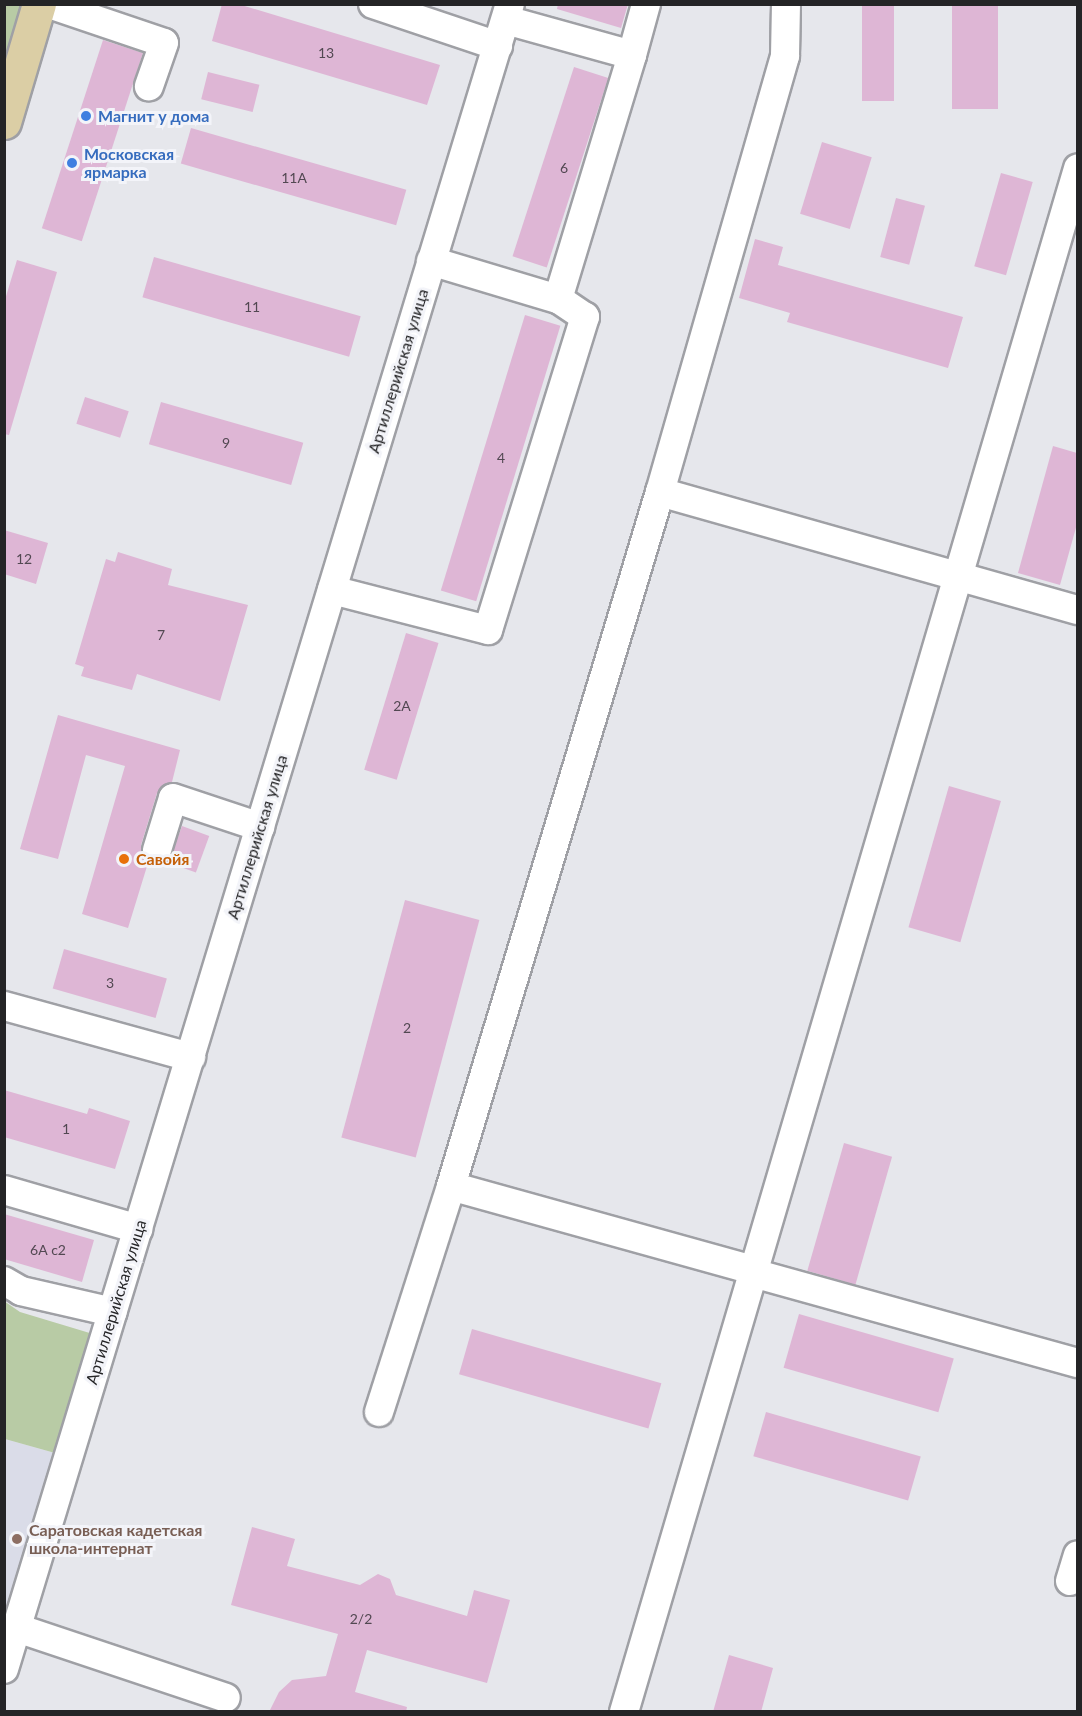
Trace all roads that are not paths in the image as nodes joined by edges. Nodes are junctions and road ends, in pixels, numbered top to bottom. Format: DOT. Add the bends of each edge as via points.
graph roads {
  1 [pos="39,4"];
  2 [pos="49,4"];
  3 [pos="372,4"];
  4 [pos="646,4"];
  5 [pos="786,4"];
  6 [pos="505,24"];
  7 [pos="632,55"];
  8 [pos="149,86"];
  9 [pos="4,122"];
  10 [pos="1077,168"];
  11 [pos="431,261"];
  12 [pos="558,298"];
  13 [pos="660,492"];
  14 [pos="957,578"];
  15 [pos="332,590"];
  16 [pos="1077,610"];
  17 [pos="260,827"];
  18 [pos="157,850"];
  19 [pos="4,1006"];
  20 [pos="190,1057"];
  21 [pos="451,1186"];
  22 [pos="4,1190"];
  23 [pos="138,1229"];
  24 [pos="753,1272"];
  25 [pos="4,1281"];
  26 [pos="113,1312"];
  27 [pos="1077,1363"];
  28 [pos="379,1412"];
  29 [pos="17,1628"];
  30 [pos="4,1669"];
  31 [pos="226,1698"];
  32 [pos="624,1712"];
  1 -- 9 [label="main road"];
  2 -- 8 [label="street" via="164,43"];
  3 -- 6 [label="street"];
  4 -- 7 [label="street"];
  5 -- 13 [label="street" via="785,56"];
  6 -- 7 [label="street"];
  6 -- 11 [label="street, Артиллерийская улица"];
  7 -- 12 [label="street"];
  10 -- 14 [label="street"];
  11 -- 12 [label="street"];
  11 -- 15 [label="street, Артиллерийская улица"];
  12 -- 15 [label="street" via="585,317 488,630"];
  13 -- 14 [label="street"];
  13 -- 21 [label="street"];
  14 -- 16 [label="street"];
  14 -- 24 [label="street"];
  15 -- 17 [label="street, Артиллерийская улица"];
  17 -- 18 [label="street" via="173,798"];
  17 -- 20 [label="street, Артиллерийская улица"];
  19 -- 20 [label="street"];
  20 -- 23 [label="street, Артиллерийская улица"];
  21 -- 24 [label="street"];
  21 -- 28 [label="street"];
  22 -- 23 [label="street"];
  23 -- 26 [label="street, Артиллерийская улица"];
  24 -- 27 [label="street"];
  24 -- 32 [label="street"];
  25 -- 26 [label="street" via="21,1291"];
  26 -- 29 [label="street, Артиллерийская улица"];
  29 -- 30 [label="street, Артиллерийская улица"];
  29 -- 31 [label="street"];
}
